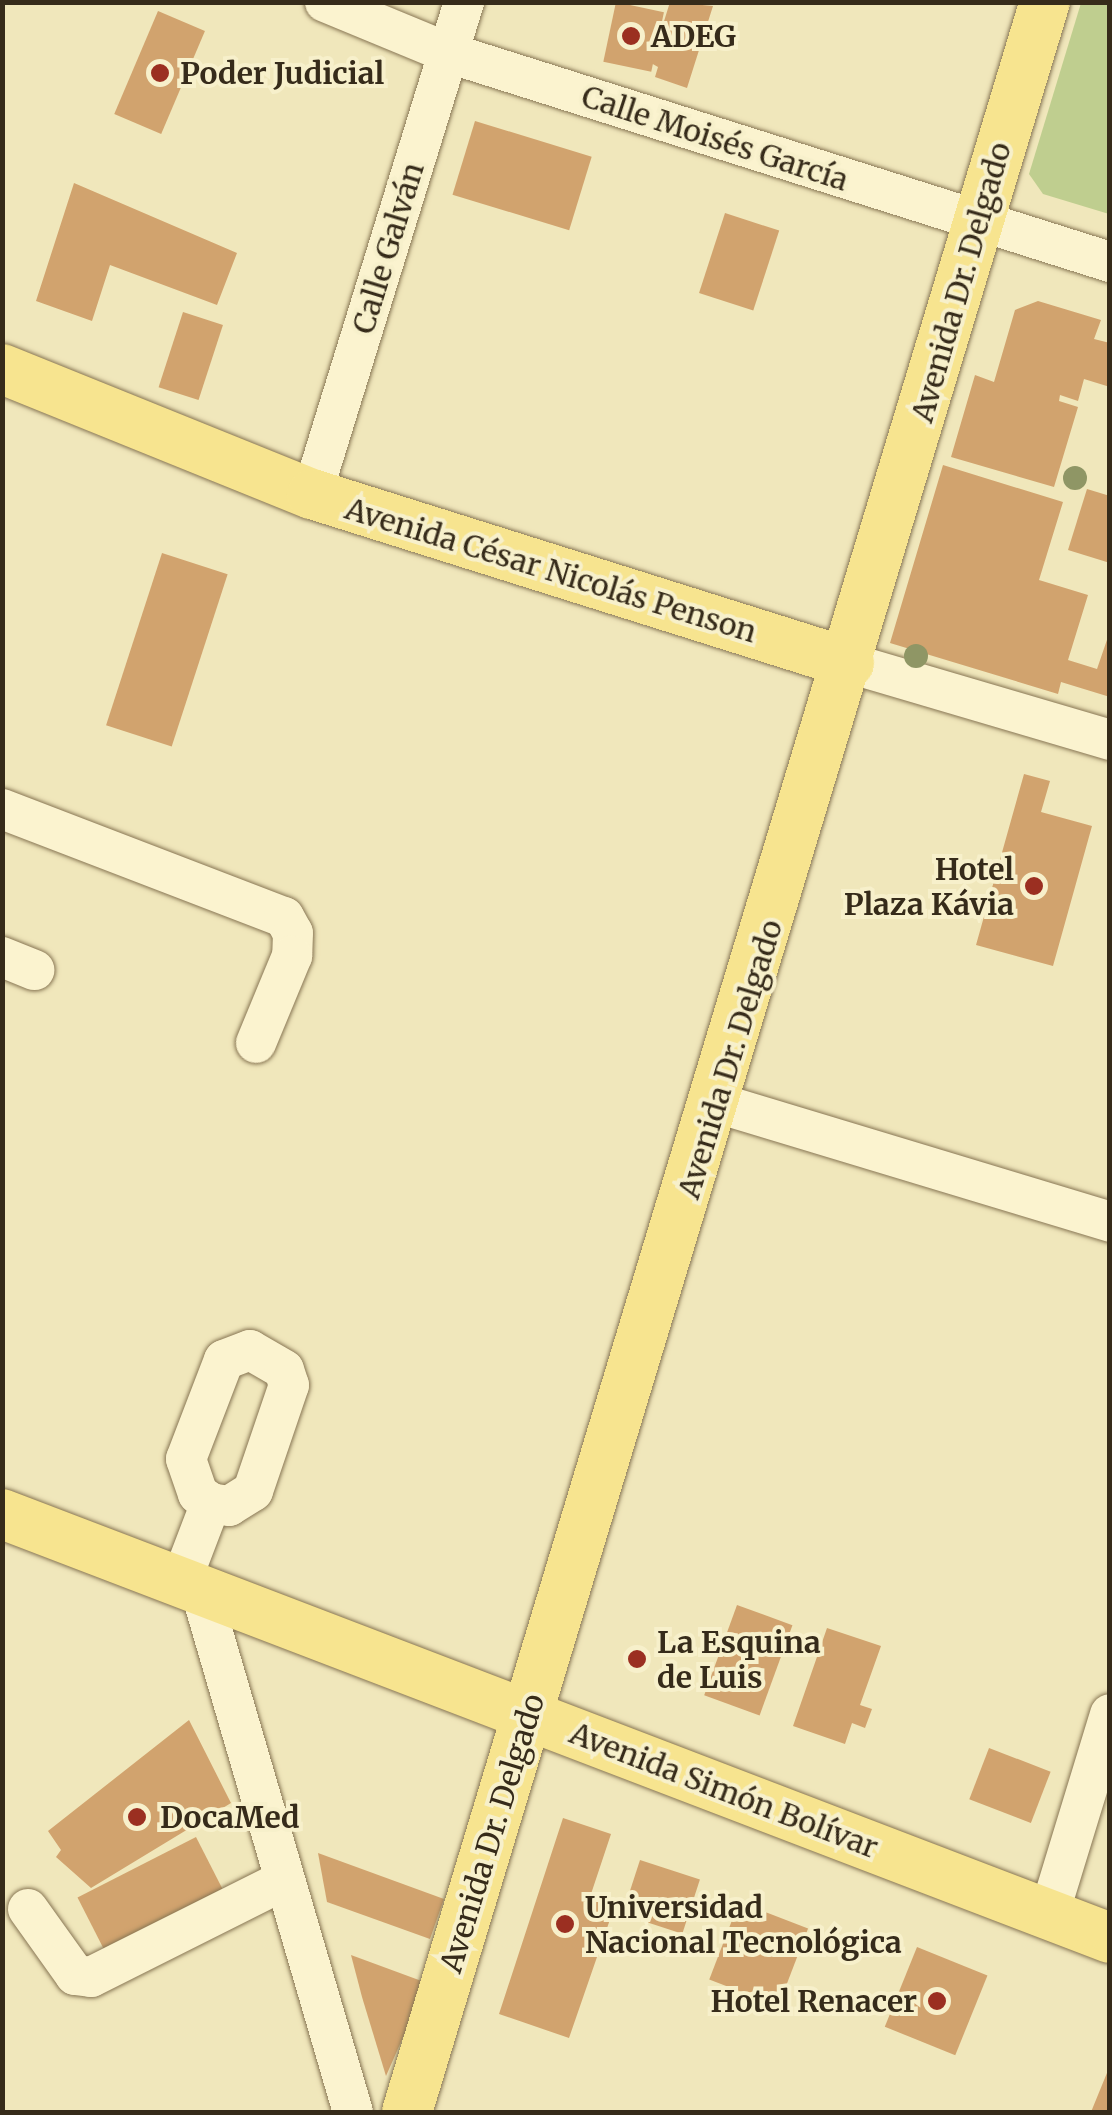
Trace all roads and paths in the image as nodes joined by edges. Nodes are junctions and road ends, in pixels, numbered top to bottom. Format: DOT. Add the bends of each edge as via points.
graph roads {
  1 [pos="325,2"];
  2 [pos="464,2"];
  3 [pos="1045,2"];
  4 [pos="448,53"];
  5 [pos="978,222"];
  6 [pos="1110,262"];
  7 [pos="2,368"];
  8 [pos="312,494"];
  9 [pos="849,664"];
  10 [pos="1110,740"];
  11 [pos="2,809"];
  12 [pos="256,1043"];
  13 [pos="717,1104"];
  14 [pos="1110,1222"];
  15 [pos="211,1503"];
  16 [pos="2,1514"];
  17 [pos="190,1588"];
  18 [pos="528,1714"];
  19 [pos="1110,1714"];
  20 [pos="283,1881"];
  21 [pos="28,1909"];
  22 [pos="1049,1914"];
  23 [pos="1110,1938"];
  24 [pos="354,2112"];
  25 [pos="407,2112"];
  1 -- 4 [label="street, Calle Moisés García"];
  2 -- 4 [label="street, Calle Galván"];
  3 -- 5 [label="main road, Avenida Dr. Delgado"];
  4 -- 5 [label="street, Calle Moisés García"];
  4 -- 8 [label="street, Calle Galván"];
  5 -- 6 [label="street, Calle Moisés García"];
  5 -- 9 [label="main road, Avenida Dr. Delgado"];
  7 -- 8 [label="main road, Avenida César Nicolás Penson"];
  8 -- 9 [label="main road, Avenida César Nicolás Penson"];
  9 -- 10 [label="street, Avenida César Nicolás Penson"];
  9 -- 13 [label="main road, Avenida Dr. Delgado"];
  11 -- 12 [label="street" via="284,918 293,933 292,956"];
  13 -- 14 [label="street"];
  13 -- 18 [label="main road, Avenida Dr. Delgado"];
  15 -- 17 [label="street"];
  16 -- 17 [label="main road, Avenida Simón Bolívar"];
  17 -- 18 [label="main road, Avenida Simón Bolívar"];
  17 -- 20 [label="street"];
  18 -- 22 [label="main road, Avenida Simón Bolívar"];
  18 -- 25 [label="main road, Avenida Dr. Delgado"];
  19 -- 22 [label="street"];
  20 -- 21 [label="street" via="91,1978 75,1975"];
  20 -- 24 [label="street"];
  22 -- 23 [label="main road, Avenida Simón Bolívar"];
}
